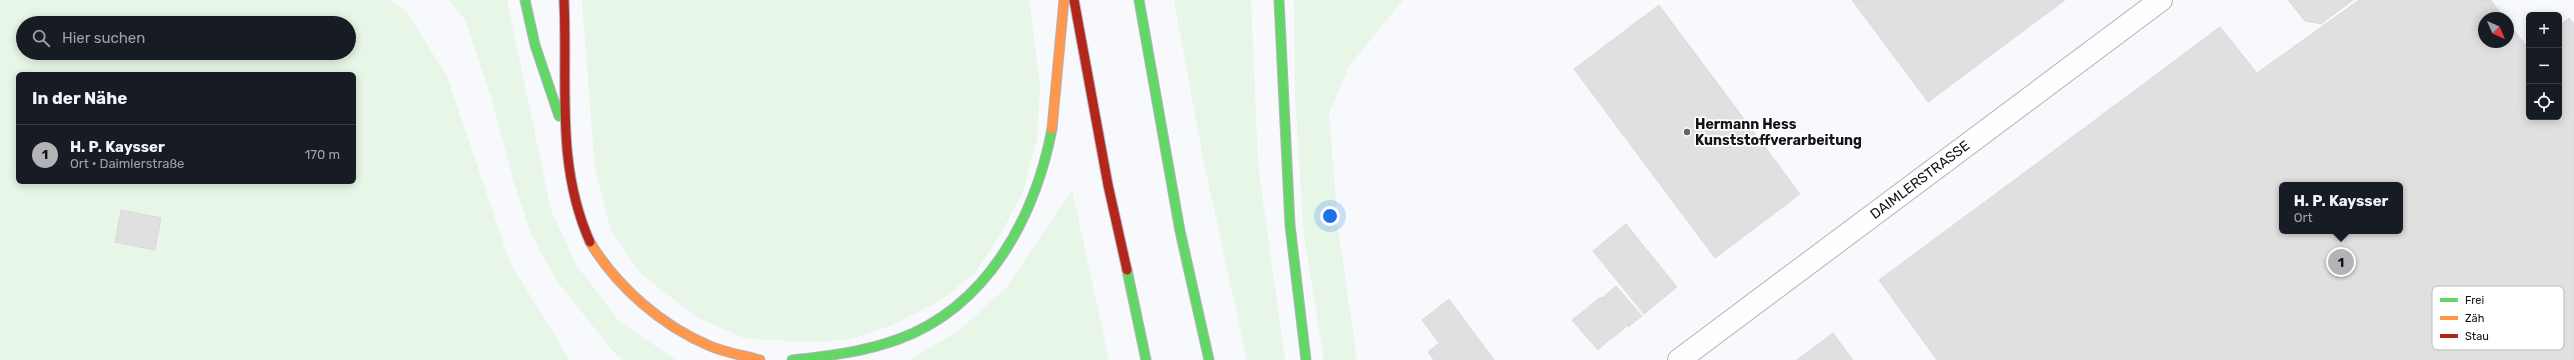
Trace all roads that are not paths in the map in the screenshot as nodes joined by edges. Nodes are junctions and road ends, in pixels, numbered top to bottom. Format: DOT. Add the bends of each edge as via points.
graph roads {
  1 [pos="525,0"];
  2 [pos="564,0"];
  3 [pos="1064,0"];
  4 [pos="1074,0"];
  5 [pos="1139,0"];
  6 [pos="1279,0"];
  7 [pos="2161,0"];
  8 [pos="564,128"];
  9 [pos="760,360"];
  10 [pos="792,360"];
  11 [pos="1146,360"];
  12 [pos="1209,360"];
  13 [pos="1306,360"];
  14 [pos="1679,360"];
  1 -- 8 [label="highway" via="535,45"];
  2 -- 8 [label="highway"];
  3 -- 10 [label="highway" via="1050,140 1038,191 1017,237 994,270 961,302 927,326 888,343 845,354"];
  4 -- 11 [label="highway" via="1108,185"];
  5 -- 12 [label="highway" via="1180,232"];
  6 -- 13 [label="highway" via="1284,138 1295,283"];
  7 -- 14 [label="street, DAIMLERSTRASSE"];
  8 -- 9 [label="highway" via="579,217 598,255 627,288 660,317 706,344"];
}
